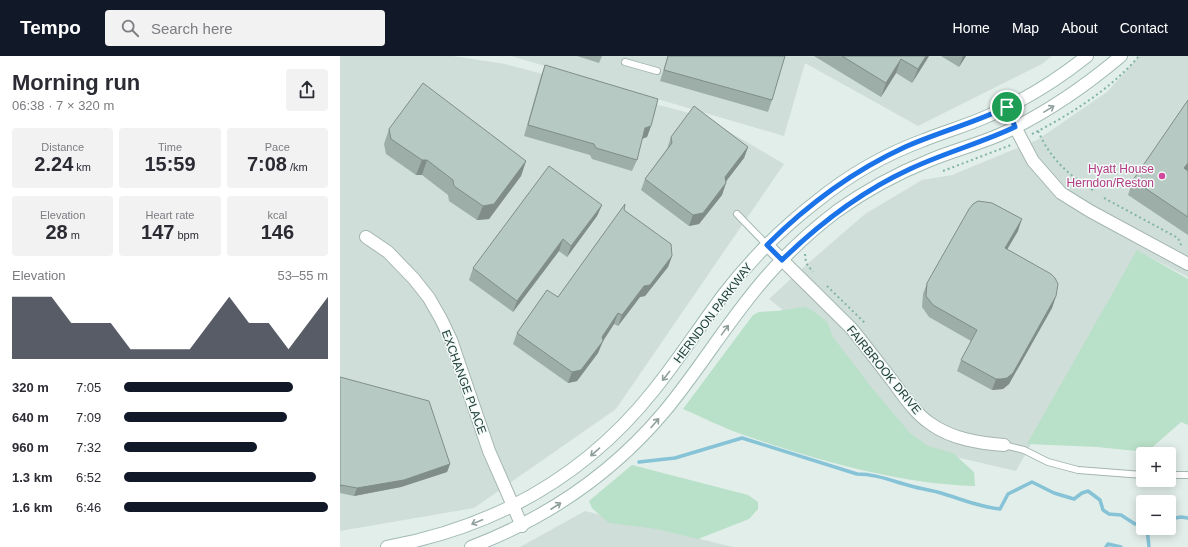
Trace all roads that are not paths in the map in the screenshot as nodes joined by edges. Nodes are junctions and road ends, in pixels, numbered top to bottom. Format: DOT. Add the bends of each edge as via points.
graph roads {
  1 [pos="1088,56"];
  2 [pos="1121,56"];
  3 [pos="625,62"];
  4 [pos="656,71"];
  5 [pos="1007,107"];
  6 [pos="1015,127"];
  7 [pos="737,214"];
  8 [pos="366,237"];
  9 [pos="767,245"];
  10 [pos="782,260"];
  11 [pos="1188,263"];
  12 [pos="1004,445"];
  13 [pos="1136,474"];
  14 [pos="1176,475"];
  15 [pos="1188,475"];
  16 [pos="513,506"];
  17 [pos="522,526"];
  18 [pos="387,547"];
  19 [pos="471,547"];
  1 -- 5 [label="main road, HERNDON PARKWAY"];
  6 -- 2 [label="main road, HERNDON PARKWAY, one-way" via="1069,96"];
  3 -- 4 [label="lane"];
  5 -- 6 [label="lane"];
  5 -- 9 [label="main road, HERNDON PARKWAY" via="906,147 869,165 817,200"];
  6 -- 10 [label="main road, HERNDON PARKWAY" via="923,163 873,188 818,227"];
  6 -- 11 [label="main road" via="1033,161 1061,193"];
  7 -- 9 [label="lane"];
  8 -- 16 [label="main road, EXCHANGE PLACE" via="388,252 414,279 441,318 489,451"];
  9 -- 10 [label="main road, FAIRBROOK DRIVE"];
  9 -- 16 [label="main road, HERNDON PARKWAY, one-way" via="734,282 670,371 624,426 574,468"];
  10 -- 12 [label="main road, FAIRBROOK DRIVE" via="851,328 924,419 942,431 964,439"];
  17 -- 10 [label="main road, HERNDON PARKWAY, one-way" via="585,486 636,443 678,395 737,313"];
  12 -- 13 [label="lane, FAIRBROOK DRIVE" via="1024,450 1048,462 1078,470"];
  14 -- 15 [label="lane"];
  16 -- 17 [label="main road, EXCHANGE PLACE"];
  16 -- 18 [label="main road, HERNDON PARKWAY, one-way" via="434,537"];
  17 -- 19 [label="main road, HERNDON PARKWAY"];
}
